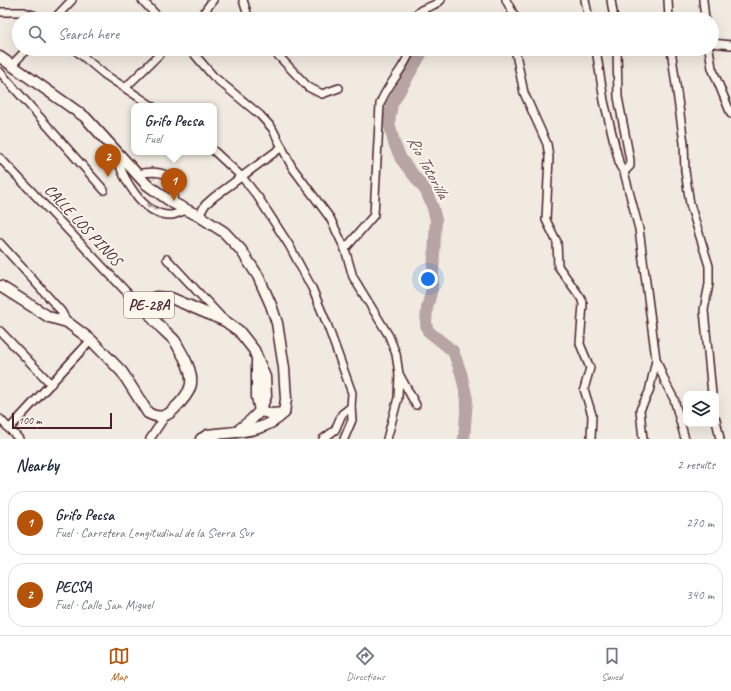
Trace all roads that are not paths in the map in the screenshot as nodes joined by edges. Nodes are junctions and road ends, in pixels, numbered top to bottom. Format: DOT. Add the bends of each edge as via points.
graph roads {
  1 [pos="72,0"];
  2 [pos="142,0"];
  3 [pos="213,0"];
  4 [pos="243,0"];
  5 [pos="441,0"];
  6 [pos="506,0"];
  7 [pos="585,0"];
  8 [pos="611,0"];
  9 [pos="668,0"];
  10 [pos="704,0"];
  11 [pos="0,12"];
  12 [pos="12,12"];
  13 [pos="12,12"];
  14 [pos="24,12"];
  15 [pos="61,12"];
  16 [pos="153,12"];
  17 [pos="204,12"];
  18 [pos="247,12"];
  19 [pos="418,12"];
  20 [pos="512,12"];
  21 [pos="588,12"];
  22 [pos="613,12"];
  23 [pos="669,12"];
  24 [pos="705,12"];
  25 [pos="719,44"];
  26 [pos="731,45"];
  27 [pos="20,56"];
  28 [pos="82,56"];
  29 [pos="158,56"];
  30 [pos="196,56"];
  31 [pos="279,56"];
  32 [pos="408,56"];
  33 [pos="516,56"];
  34 [pos="597,56"];
  35 [pos="617,56"];
  36 [pos="672,56"];
  37 [pos="710,56"];
  38 [pos="0,57"];
  39 [pos="12,65"];
  40 [pos="0,72"];
  41 [pos="126,87"];
  42 [pos="339,88"];
  43 [pos="148,103"];
  44 [pos="731,114"];
  45 [pos="282,147"];
  46 [pos="116,151"];
  47 [pos="217,154"];
  48 [pos="0,158"];
  49 [pos="624,172"];
  50 [pos="136,174"];
  51 [pos="242,177"];
  52 [pos="104,190"];
  53 [pos="173,203"];
  54 [pos="187,210"];
  55 [pos="199,216"];
  56 [pos="0,243"];
  57 [pos="345,249"];
  58 [pos="168,259"];
  59 [pos="0,286"];
  60 [pos="148,307"];
  61 [pos="226,321"];
  62 [pos="66,322"];
  63 [pos="0,331"];
  64 [pos="90,340"];
  65 [pos="656,360"];
  66 [pos="399,374"];
  67 [pos="51,384"];
  68 [pos="712,391"];
  69 [pos="416,405"];
  70 [pos="351,407"];
  71 [pos="260,411"];
  72 [pos="284,413"];
  73 [pos="166,415"];
  74 [pos="1,422"];
  75 [pos="717,427"];
  76 [pos="9,429"];
  77 [pos="236,432"];
  78 [pos="19,439"];
  79 [pos="150,439"];
  80 [pos="201,439"];
  81 [pos="323,439"];
  82 [pos="344,439"];
  83 [pos="387,439"];
  84 [pos="591,439"];
  85 [pos="642,439"];
  86 [pos="686,439"];
  87 [pos="720,439"];
  1 -- 15 [label="street"];
  2 -- 16 [label="street"];
  3 -- 17 [label="street"];
  4 -- 18 [label="street"];
  5 -- 19 [label="street"];
  6 -- 20 [label="street"];
  7 -- 21 [label="street"];
  8 -- 22 [label="street"];
  9 -- 23 [label="street"];
  10 -- 24 [label="street"];
  11 -- 13 [label="street"];
  12 -- 14 [label="street"];
  25 -- 26 [label="street"];
  27 -- 39 [label="street"];
  28 -- 41 [label="street" via="104,74"];
  29 -- 41 [label="street"];
  30 -- 45 [label="street" via="213,76 260,115 272,128"];
  31 -- 42 [label="street" via="308,87 322,94"];
  32 -- 57 [label="street" via="383,94 380,104 374,215"];
  33 -- 84 [label="street" via="524,94 547,144 549,157 546,220 557,242 558,266 581,298 580,344 590,368 584,389 592,415"];
  34 -- 49 [label="street" via="607,113 620,166"];
  35 -- 49 [label="street" via="618,97 630,160 630,166"];
  36 -- 68 [label="street" via="690,204 708,266 709,284 704,310"];
  37 -- 44 [label="street" via="712,68"];
  38 -- 39 [label="highway"];
  39 -- 46 [label="highway" via="85,117"];
  40 -- 52 [label="street"];
  41 -- 43 [label="street"];
  45 -- 51 [label="street"];
  45 -- 57 [label="street" via="292,167 330,218"];
  46 -- 50 [label="highway"];
  54 -- 46 [label="street, one-way" via="173,215 163,214 137,197 119,166"];
  47 -- 51 [label="street"];
  48 -- 60 [label="street, CALLE LOS PINOS" via="135,301"];
  49 -- 65 [label="street" via="638,229"];
  50 -- 53 [label="highway"];
  50 -- 53 [label="street" via="159,172 167,176 174,183"];
  51 -- 55 [label="street" via="205,205"];
  51 -- 70 [label="street" via="271,216 312,288 352,393"];
  53 -- 54 [label="highway"];
  54 -- 55 [label="highway"];
  55 -- 72 [label="highway" via="224,232 241,250 258,276 271,305 284,368"];
  56 -- 62 [label="street" via="61,310"];
  57 -- 66 [label="street" via="353,278 389,336 396,354"];
  58 -- 61 [label="street"];
  59 -- 62 [label="highway" via="49,317"];
  60 -- 61 [label="highway, PE-28A" via="152,298 163,296 194,306"];
  60 -- 73 [label="highway, PE-28A" via="154,321 176,343 186,362 192,382 184,399"];
  61 -- 71 [label="highway, PE-28A" via="239,331 257,357 266,377 266,396"];
  62 -- 64 [label="highway"];
  63 -- 67 [label="street"];
  64 -- 67 [label="street"];
  64 -- 73 [label="highway" via="122,372 148,413 154,417"];
  65 -- 85 [label="street" via="649,392 640,410"];
  65 -- 86 [label="street" via="674,399"];
  66 -- 69 [label="street"];
  66 -- 83 [label="street" via="398,398"];
  67 -- 76 [label="street"];
  70 -- 81 [label="street" via="342,414 335,430"];
  70 -- 82 [label="street" via="351,426"];
  71 -- 72 [label="highway"];
  71 -- 77 [label="highway"];
  72 -- 77 [label="highway" via="268,426 258,430"];
  73 -- 79 [label="street"];
  74 -- 76 [label="street"];
  75 -- 87 [label="street"];
  76 -- 78 [label="street"];
  77 -- 80 [label="highway" via="208,435"];
}
